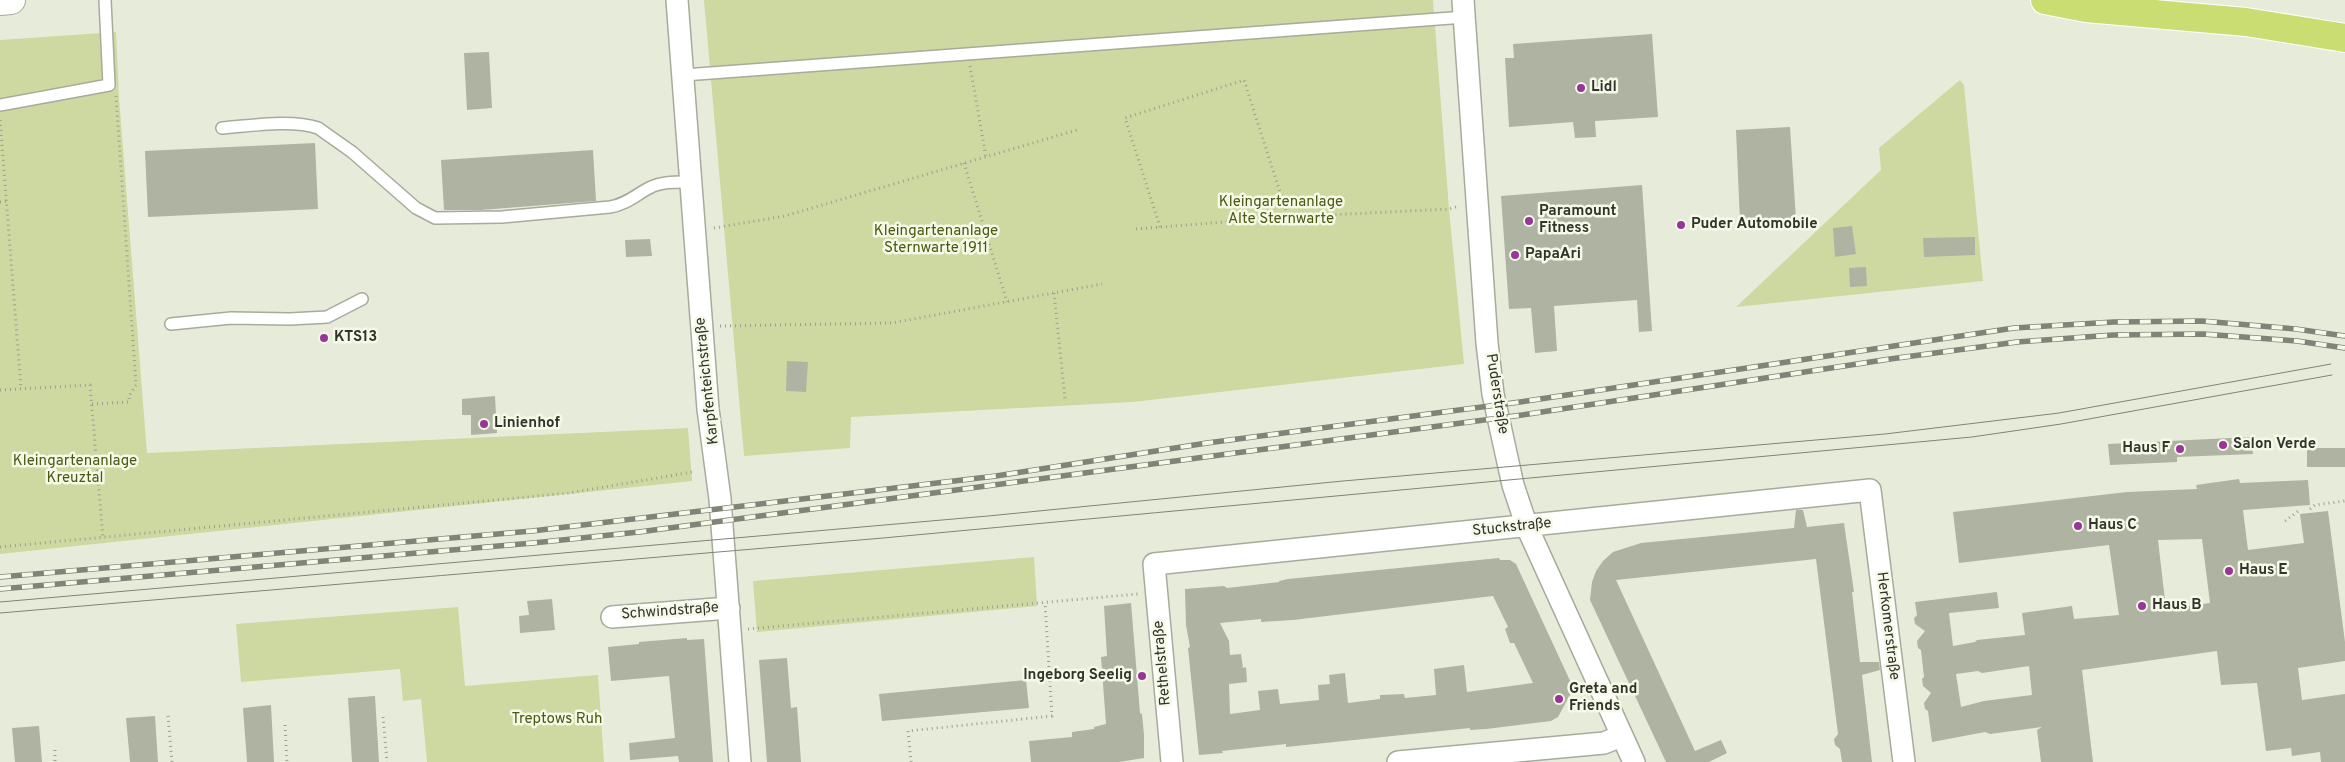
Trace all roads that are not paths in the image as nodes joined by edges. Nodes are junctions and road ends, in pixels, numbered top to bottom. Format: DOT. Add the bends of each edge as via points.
graph roads {
  1 [pos="11,0"];
  2 [pos="105,0"];
  3 [pos="678,0"];
  4 [pos="2045,0"];
  5 [pos="0,1"];
  6 [pos="1464,8"];
  7 [pos="2345,38"];
  8 [pos="684,76"];
  9 [pos="0,105"];
  10 [pos="222,128"];
  11 [pos="692,182"];
  12 [pos="362,299"];
  13 [pos="170,324"];
  14 [pos="1870,490"];
  15 [pos="1527,527"];
  16 [pos="1154,564"];
  17 [pos="729,608"];
  18 [pos="612,617"];
  19 [pos="1621,736"];
  20 [pos="740,762"];
  21 [pos="1172,762"];
  22 [pos="1398,762"];
  23 [pos="1634,762"];
  24 [pos="1904,762"];
  1 -- 5 [label="street"];
  2 -- 9 [label="lane" via="109,85"];
  3 -- 8 [label="street, Karpfenteichstraße"];
  4 -- 7 [label="highway" via="2086,8 2246,22"];
  6 -- 8 [label="lane" via="968,54"];
  6 -- 15 [label="street, Puderstraße" via="1493,394 1513,485"];
  8 -- 11 [label="street, Karpfenteichstraße"];
  10 -- 11 [label="lane" via="311,125 352,152 416,208 439,218 502,217 619,206 651,187 668,182"];
  11 -- 17 [label="street, Karpfenteichstraße" via="708,410 716,461"];
  12 -- 13 [label="lane" via="327,316 230,318"];
  14 -- 15 [label="street, Stuckstraße"];
  14 -- 24 [label="street, Herkomerstraße"];
  15 -- 16 [label="street, Stuckstraße"];
  15 -- 19 [label="street, Puderstraße"];
  16 -- 21 [label="street, Rethelstraße"];
  17 -- 18 [label="street, Schwindstraße"];
  17 -- 20 [label="street, Karpfenteichstraße"];
  19 -- 22 [label="street" via="1604,743"];
  19 -- 23 [label="street, Puderstraße"];
}
